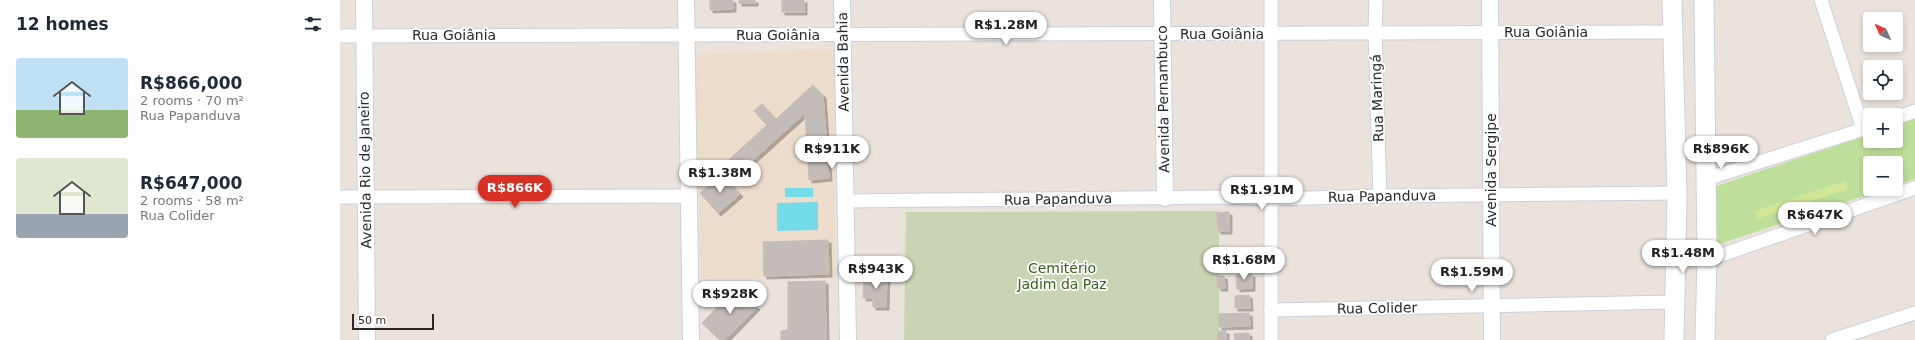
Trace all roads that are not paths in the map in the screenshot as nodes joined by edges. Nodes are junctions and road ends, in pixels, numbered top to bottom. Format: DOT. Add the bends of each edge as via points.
graph roads {
  1 [pos="364,0"];
  2 [pos="686,0"];
  3 [pos="842,0"];
  4 [pos="1162,0"];
  5 [pos="1272,0"];
  6 [pos="1376,0"];
  7 [pos="1490,0"];
  8 [pos="1672,0"];
  9 [pos="1704,0"];
  10 [pos="1821,0"];
  11 [pos="1490,32"];
  12 [pos="1673,32"];
  13 [pos="1375,33"];
  14 [pos="842,34"];
  15 [pos="1161,34"];
  16 [pos="1271,34"];
  17 [pos="685,35"];
  18 [pos="340,36"];
  19 [pos="364,36"];
  20 [pos="1915,111"];
  21 [pos="1903,115"];
  22 [pos="1863,119"];
  23 [pos="1863,129"];
  24 [pos="1706,179"];
  25 [pos="1915,188"];
  26 [pos="1677,193"];
  27 [pos="1491,194"];
  28 [pos="689,196"];
  29 [pos="1380,196"];
  30 [pos="365,197"];
  31 [pos="340,198"];
  32 [pos="1165,198"];
  33 [pos="1272,199"];
  34 [pos="846,201"];
  35 [pos="1677,244"];
  36 [pos="1707,260"];
  37 [pos="1674,302"];
  38 [pos="1492,305"];
  39 [pos="1271,310"];
  40 [pos="1915,313"];
  41 [pos="367,340"];
  42 [pos="691,340"];
  43 [pos="848,340"];
  44 [pos="1271,340"];
  45 [pos="1492,340"];
  46 [pos="1674,340"];
  47 [pos="1705,340"];
  48 [pos="1832,340"];
  1 -- 19 [label="street, Avenida Rio de Janeiro"];
  2 -- 17 [label="street"];
  3 -- 14 [label="street, Avenida Bahia"];
  4 -- 15 [label="street, Avenida Pernambuco"];
  5 -- 16 [label="street"];
  6 -- 13 [label="street, Rua Maringá"];
  7 -- 11 [label="street, Avenida Sergipe"];
  8 -- 12 [label="main road"];
  9 -- 24 [label="main road"];
  10 -- 22 [label="street"];
  11 -- 12 [label="street, Rua Goiânia"];
  11 -- 13 [label="street, Rua Goiânia"];
  11 -- 27 [label="street, Avenida Sergipe"];
  12 -- 26 [label="main road"];
  13 -- 16 [label="street, Rua Goiânia"];
  13 -- 29 [label="street, Rua Maringá"];
  14 -- 15 [label="street, Rua Goiânia"];
  14 -- 17 [label="street, Rua Goiânia"];
  14 -- 34 [label="street, Avenida Bahia"];
  15 -- 16 [label="street, Rua Goiânia"];
  15 -- 32 [label="street, Avenida Pernambuco"];
  16 -- 33 [label="street"];
  17 -- 19 [label="street, Rua Goiânia"];
  17 -- 28 [label="street"];
  18 -- 19 [label="street, Rua Goiânia"];
  19 -- 30 [label="street, Avenida Rio de Janeiro"];
  20 -- 21 [label="street"];
  23 -- 24 [label="street"];
  24 -- 36 [label="main road"];
  25 -- 36 [label="street"];
  26 -- 27 [label="street, Rua Papanduva"];
  26 -- 35 [label="main road"];
  27 -- 29 [label="street, Rua Papanduva"];
  27 -- 38 [label="street, Avenida Sergipe"];
  28 -- 30 [label="street"];
  28 -- 42 [label="street"];
  29 -- 33 [label="street, Rua Papanduva"];
  30 -- 31 [label="street"];
  30 -- 41 [label="street, Avenida Rio de Janeiro"];
  32 -- 33 [label="street, Rua Papanduva"];
  32 -- 34 [label="street, Rua Papanduva"];
  33 -- 39 [label="street"];
  34 -- 43 [label="street, Avenida Bahia"];
  35 -- 36 [label="main road" via="1690,260 1698,263"];
  35 -- 37 [label="main road"];
  36 -- 47 [label="main road"];
  37 -- 38 [label="street, Rua Colider"];
  37 -- 46 [label="main road"];
  38 -- 39 [label="street, Rua Colider"];
  38 -- 45 [label="street, Avenida Sergipe"];
  39 -- 44 [label="street"];
  40 -- 48 [label="street"];
}
